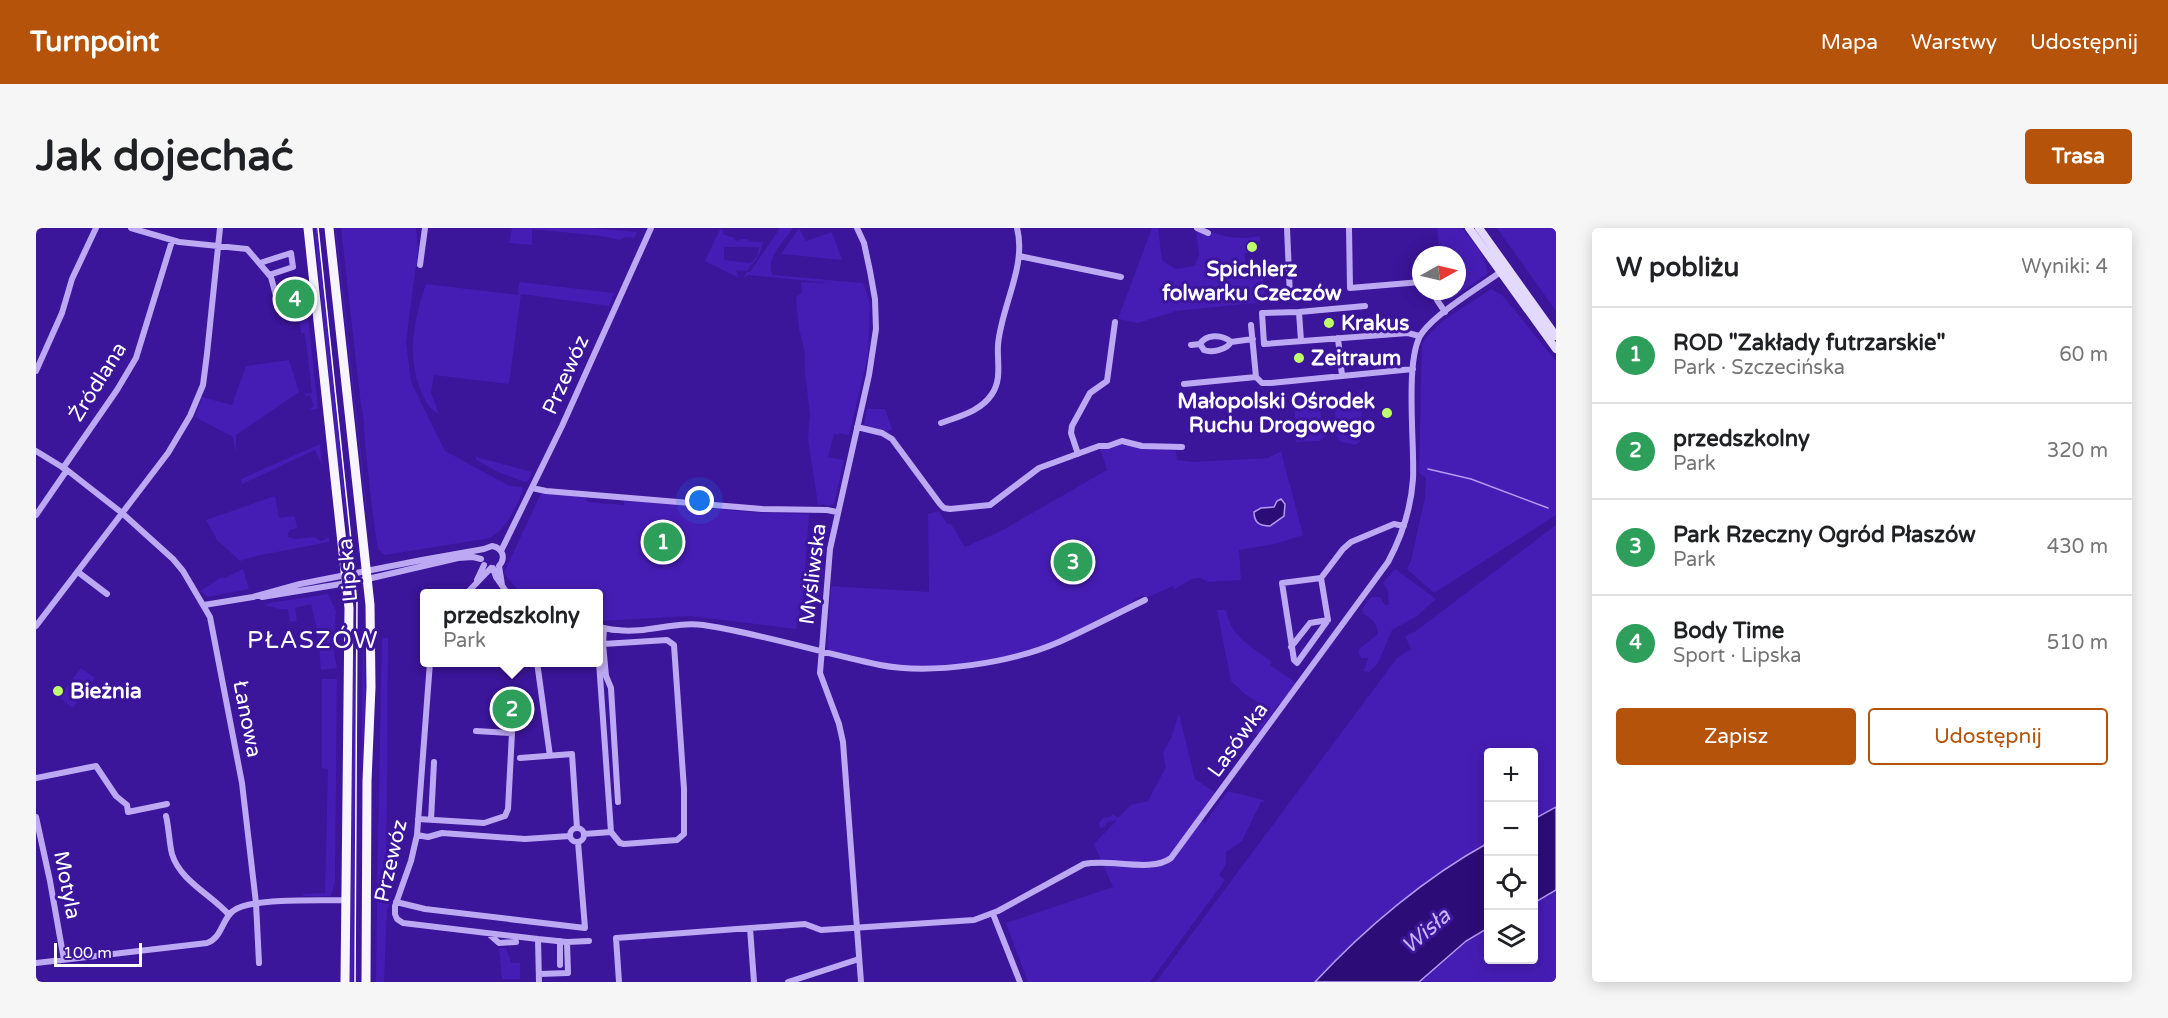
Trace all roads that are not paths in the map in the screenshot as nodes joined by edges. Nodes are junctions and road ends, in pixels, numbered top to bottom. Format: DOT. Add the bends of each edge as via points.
graph roads {
  1 [pos="96,228"];
  2 [pos="131,228"];
  3 [pos="220,228"];
  4 [pos="308,228"];
  5 [pos="329,228"];
  6 [pos="425,228"];
  7 [pos="651,228"];
  8 [pos="857,228"];
  9 [pos="1017,228"];
  10 [pos="1197,228"];
  11 [pos="1287,228"];
  12 [pos="1349,228"];
  13 [pos="1469,228"];
  14 [pos="1479,228"];
  15 [pos="1208,233"];
  16 [pos="172,241"];
  17 [pos="218,245"];
  18 [pos="1018,256"];
  19 [pos="260,263"];
  20 [pos="420,265"];
  21 [pos="1504,270"];
  22 [pos="269,275"];
  23 [pos="1120,277"];
  24 [pos="1412,283"];
  25 [pos="1290,297"];
  26 [pos="1437,300"];
  27 [pos="1365,306"];
  28 [pos="280,311"];
  29 [pos="1299,312"];
  30 [pos="1445,312"];
  31 [pos="1115,322"];
  32 [pos="1251,326"];
  33 [pos="1419,336"];
  34 [pos="1556,336"];
  35 [pos="1338,338"];
  36 [pos="1252,339"];
  37 [pos="1301,341"];
  38 [pos="1231,342"];
  39 [pos="1200,344"];
  40 [pos="1191,345"];
  41 [pos="1556,349"];
  42 [pos="1413,369"];
  43 [pos="36,371"];
  44 [pos="1342,376"];
  45 [pos="1256,377"];
  46 [pos="1184,384"];
  47 [pos="941,423"];
  48 [pos="857,427"];
  49 [pos="1182,447"];
  50 [pos="36,451"];
  51 [pos="1078,454"];
  52 [pos="65,469"];
  53 [pos="532,488"];
  54 [pos="837,512"];
  55 [pos="122,513"];
  56 [pos="36,515"];
  57 [pos="1404,526"];
  58 [pos="484,549"];
  59 [pos="498,549"];
  60 [pos="490,565"];
  61 [pos="78,572"];
  62 [pos="368,575"];
  63 [pos="1321,578"];
  64 [pos="347,579"];
  65 [pos="470,589"];
  66 [pos="505,589"];
  67 [pos="104,594"];
  68 [pos="1145,600"];
  69 [pos="204,605"];
  70 [pos="1328,620"];
  71 [pos="36,626"];
  72 [pos="603,627"];
  73 [pos="603,645"];
  74 [pos="1291,647"];
  75 [pos="821,650"];
  76 [pos="603,657"];
  77 [pos="430,667"];
  78 [pos="540,667"];
  79 [pos="599,667"];
  80 [pos="476,731"];
  81 [pos="550,756"];
  82 [pos="520,758"];
  83 [pos="434,762"];
  84 [pos="616,770"];
  85 [pos="606,771"];
  86 [pos="36,778"];
  87 [pos="618,802"];
  88 [pos="165,805"];
  89 [pos="166,816"];
  90 [pos="36,817"];
  91 [pos="418,819"];
  92 [pos="430,820"];
  93 [pos="578,828"];
  94 [pos="611,831"];
  95 [pos="584,834"];
  96 [pos="417,835"];
  97 [pos="570,836"];
  98 [pos="578,842"];
  99 [pos="346,900"];
  100 [pos="256,903"];
  101 [pos="396,903"];
  102 [pos="993,914"];
  103 [pos="229,915"];
  104 [pos="856,927"];
  105 [pos="750,928"];
  106 [pos="489,934"];
  107 [pos="538,939"];
  108 [pos="589,940"];
  109 [pos="560,941"];
  110 [pos="516,942"];
  111 [pos="567,942"];
  112 [pos="859,958"];
  113 [pos="63,960"];
  114 [pos="36,963"];
  115 [pos="258,963"];
  116 [pos="560,964"];
  117 [pos="539,974"];
  118 [pos="345,982"];
  119 [pos="366,982"];
  120 [pos="539,982"];
  121 [pos="620,982"];
  122 [pos="754,982"];
  123 [pos="788,982"];
  124 [pos="861,982"];
  125 [pos="1020,982"];
  1 -- 43 [label="street"];
  2 -- 16 [label="street"];
  3 -- 17 [label="street"];
  4 -- 64 [label="main road, Lipska"];
  5 -- 62 [label="main road, Lipska"];
  6 -- 20 [label="street"];
  7 -- 53 [label="street, Przewóz"];
  8 -- 48 [label="street, Myśliwska" via="870,271 876,322"];
  9 -- 18 [label="street"];
  10 -- 15 [label="street"];
  11 -- 25 [label="street"];
  12 -- 24 [label="street" via="1350,288"];
  13 -- 21 [label="main road"];
  14 -- 21 [label="main road"];
  16 -- 17 [label="street"];
  16 -- 52 [label="street, Źródlana" via="136,358"];
  17 -- 19 [label="street" via="247,249"];
  17 -- 55 [label="street" via="203,385 179,438"];
  18 -- 23 [label="street"];
  18 -- 47 [label="street" via="998,343 999,377 995,389 977,409"];
  19 -- 22 [label="street"];
  19 -- 22 [label="street" via="291,253 293,267"];
  21 -- 30 [label="street"];
  21 -- 34 [label="main road"];
  21 -- 41 [label="main road"];
  22 -- 28 [label="street"];
  26 -- 30 [label="street"];
  27 -- 29 [label="street"];
  29 -- 37 [label="street"];
  29 -- 37 [label="street" via="1262,313 1264,344"];
  30 -- 33 [label="street"];
  31 -- 51 [label="street" via="1107,381 1090,393 1072,426"];
  32 -- 36 [label="street"];
  33 -- 35 [label="street" via="1408,333"];
  33 -- 42 [label="street, Lasówka"];
  35 -- 37 [label="street"];
  35 -- 44 [label="street"];
  36 -- 38 [label="street"];
  36 -- 45 [label="street"];
  38 -- 39 [label="street" via="1224,337 1208,336"];
  38 -- 39 [label="street" via="1225,348 1209,351"];
  39 -- 40 [label="street"];
  42 -- 44 [label="street"];
  42 -- 57 [label="street, Lasówka" via="1413,472"];
  44 -- 45 [label="street" via="1271,383 1262,383"];
  45 -- 46 [label="street"];
  48 -- 51 [label="street" via="892,439 940,504 950,509 994,503 1039,468"];
  48 -- 54 [label="street, Myśliwska"];
  49 -- 51 [label="street" via="1122,441"];
  50 -- 52 [label="street, Łanowa"];
  52 -- 55 [label="street, Łanowa"];
  52 -- 56 [label="street, Źródlana"];
  53 -- 54 [label="street"];
  53 -- 59 [label="street, Przewóz"];
  54 -- 75 [label="street, Myśliwska"];
  55 -- 61 [label="street"];
  55 -- 69 [label="street, Łanowa" via="178,564"];
  57 -- 63 [label="street" via="1394,524 1352,542"];
  57 -- 102 [label="street, Lasówka" via="1393,554 1376,580 1171,858 1159,864 1084,864"];
  58 -- 59 [label="street"];
  58 -- 60 [label="street"];
  58 -- 62 [label="street"];
  59 -- 60 [label="street, Przewóz" via="503,557"];
  60 -- 62 [label="street" via="473,557 458,558"];
  60 -- 65 [label="street"];
  60 -- 66 [label="street"];
  61 -- 67 [label="street"];
  61 -- 71 [label="street"];
  62 -- 64 [label="street"];
  62 -- 119 [label="main road, Lipska" via="371,687"];
  63 -- 70 [label="street"];
  63 -- 74 [label="street" via="1282,583"];
  64 -- 69 [label="street" via="300,584"];
  64 -- 99 [label="main road, Lipska"];
  68 -- 75 [label="street" via="1060,642 1014,658 946,668 911,668"];
  69 -- 100 [label="street, Łanowa" via="210,617 243,783"];
  70 -- 74 [label="street" via="1310,623"];
  70 -- 74 [label="street" via="1297,663"];
  72 -- 75 [label="street" via="702,625"];
  73 -- 94 [label="street" via="667,640 674,645 684,789 681,838 624,844"];
  75 -- 104 [label="street, Myśliwska" via="820,677 843,742"];
  76 -- 84 [label="street" via="611,688"];
  77 -- 91 [label="street, Przewóz"];
  78 -- 81 [label="street"];
  79 -- 85 [label="street" via="597,696"];
  80 -- 92 [label="street" via="512,733 506,816 484,823"];
  81 -- 82 [label="street"];
  81 -- 93 [label="street" via="572,754"];
  83 -- 92 [label="street"];
  84 -- 85 [label="street"];
  84 -- 87 [label="street"];
  85 -- 94 [label="street"];
  86 -- 88 [label="street" via="96,766 116,796 127,805 128,812"];
  89 -- 103 [label="street" via="173,855 180,867"];
  90 -- 113 [label="street, Motyla"];
  91 -- 92 [label="street"];
  91 -- 96 [label="street, Przewóz"];
  93 -- 95 [label="street"];
  93 -- 97 [label="street"];
  94 -- 95 [label="street"];
  95 -- 98 [label="street"];
  96 -- 97 [label="street" via="525,839"];
  96 -- 101 [label="street, Przewóz"];
  97 -- 98 [label="street"];
  98 -- 101 [label="street" via="585,928"];
  99 -- 100 [label="street"];
  99 -- 118 [label="main road, Lipska"];
  100 -- 103 [label="street" via="239,907"];
  100 -- 115 [label="street, Łanowa"];
  101 -- 106 [label="street, Przewóz" via="395,914 401,923"];
  102 -- 104 [label="street" via="964,921"];
  102 -- 125 [label="street"];
  103 -- 113 [label="street" via="216,938 207,943"];
  104 -- 105 [label="street" via="821,930 805,924"];
  104 -- 112 [label="street, Myśliwska"];
  105 -- 121 [label="street" via="616,938"];
  105 -- 122 [label="street"];
  106 -- 107 [label="street"];
  106 -- 110 [label="street" via="499,943"];
  107 -- 109 [label="street"];
  107 -- 117 [label="street"];
  108 -- 111 [label="street"];
  109 -- 111 [label="street"];
  109 -- 116 [label="street"];
  111 -- 117 [label="street" via="568,973"];
  112 -- 123 [label="street"];
  112 -- 124 [label="street, Myśliwska"];
  113 -- 114 [label="street"];
  117 -- 120 [label="street"];
}
